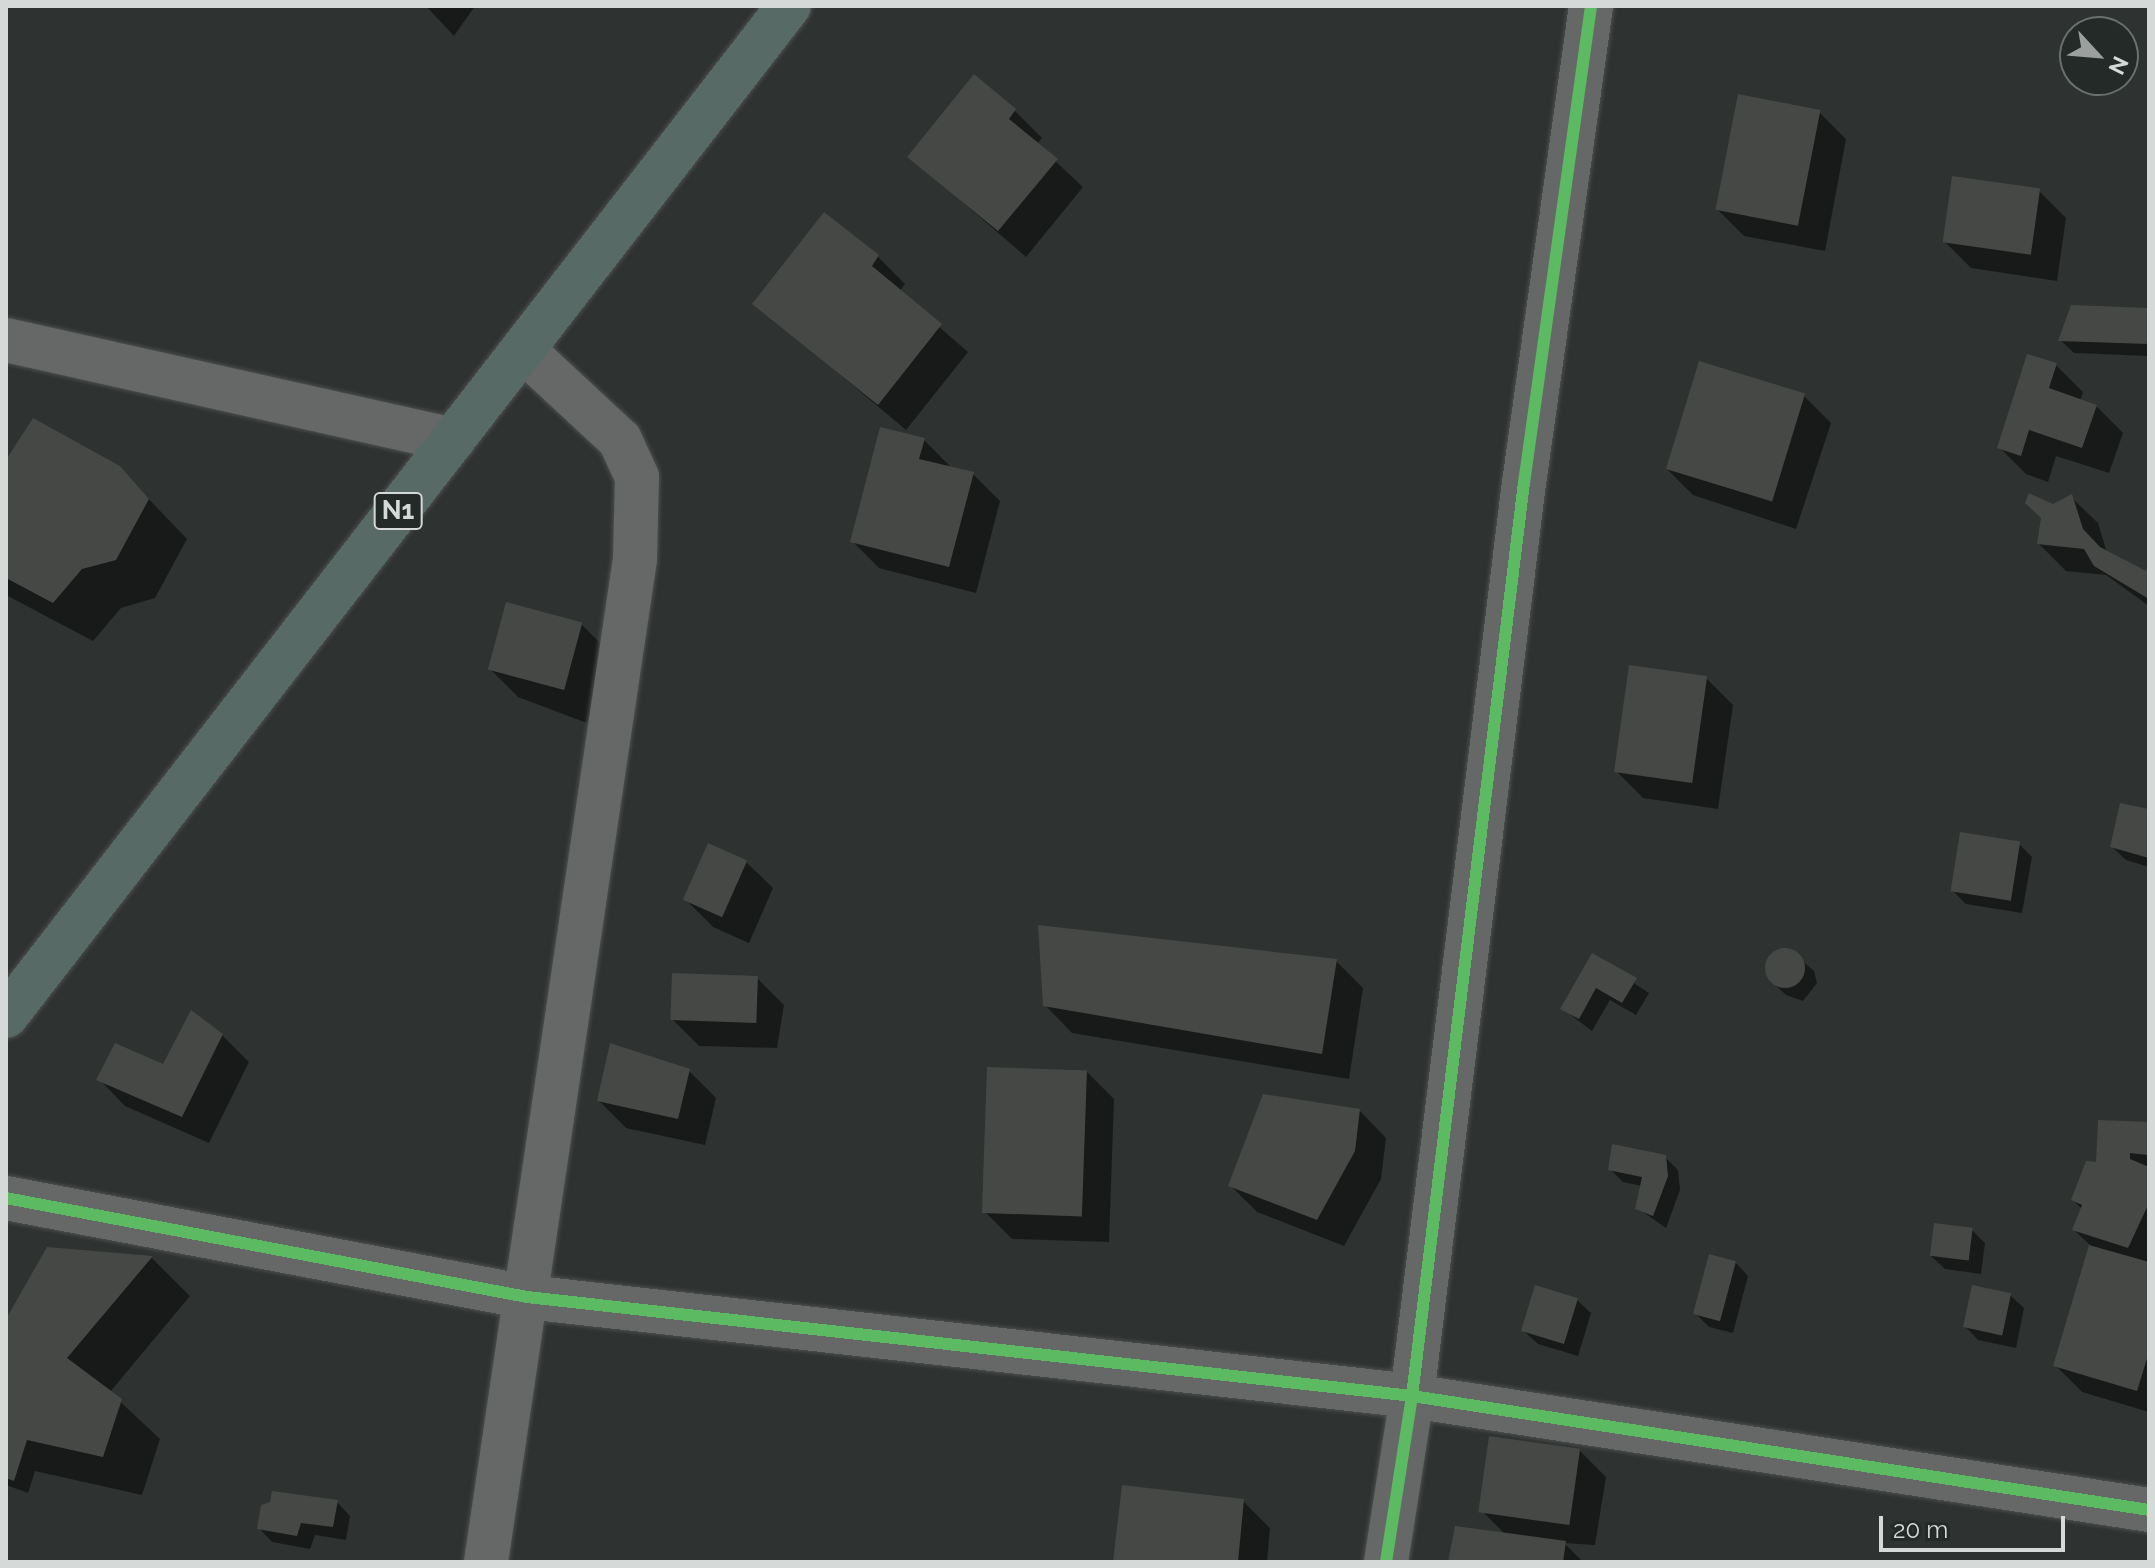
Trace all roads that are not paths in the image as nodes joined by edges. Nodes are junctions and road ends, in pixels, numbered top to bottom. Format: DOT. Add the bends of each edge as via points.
graph roads {
  1 [pos="789,6"];
  2 [pos="1591,6"];
  3 [pos="6,340"];
  4 [pos="523,350"];
  5 [pos="453,440"];
  6 [pos="6,1016"];
  7 [pos="6,1198"];
  8 [pos="527,1297"];
  9 [pos="1412,1396"];
  10 [pos="2149,1510"];
  11 [pos="486,1562"];
  12 [pos="1386,1562"];
  1 -- 4 [label="highway, N1"];
  2 -- 9 [label="street" via="1524,483"];
  3 -- 5 [label="street"];
  4 -- 5 [label="highway, N1"];
  4 -- 8 [label="street" via="620,440 637,477 635,559"];
  5 -- 6 [label="highway, N1"];
  7 -- 8 [label="street"];
  8 -- 9 [label="street"];
  8 -- 11 [label="street"];
  9 -- 10 [label="street"];
  9 -- 12 [label="street"];
}
